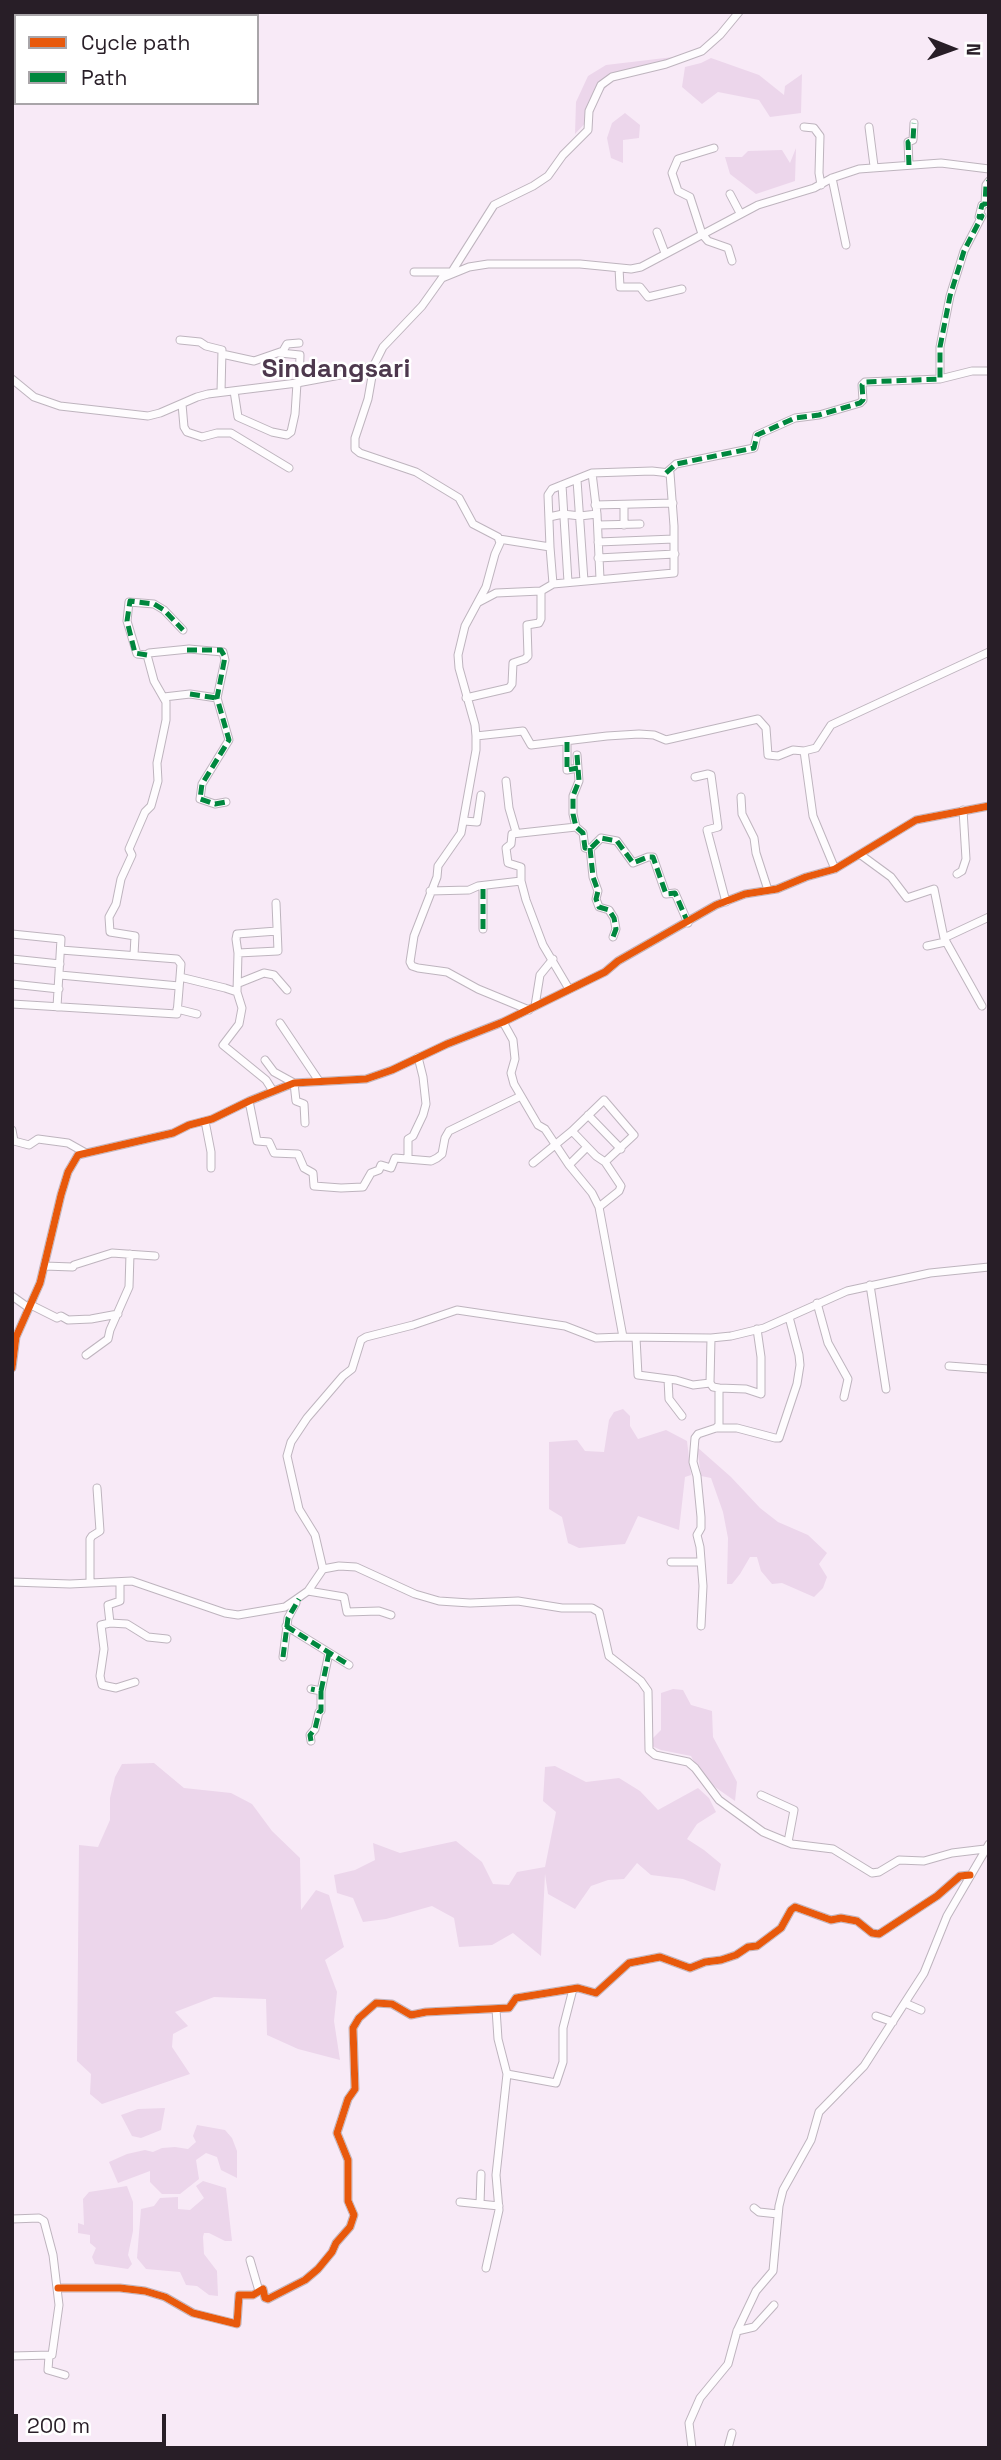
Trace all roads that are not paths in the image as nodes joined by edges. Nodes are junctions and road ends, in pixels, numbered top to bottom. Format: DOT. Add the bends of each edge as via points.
graph roads {
  1 [pos="739,12"];
  2 [pos="914,123"];
  3 [pos="804,127"];
  4 [pos="869,127"];
  5 [pos="714,148"];
  6 [pos="909,165"];
  7 [pos="874,166"];
  8 [pos="989,169"];
  9 [pos="832,178"];
  10 [pos="988,184"];
  11 [pos="821,186"];
  12 [pos="730,194"];
  13 [pos="740,214"];
  14 [pos="657,232"];
  15 [pos="702,234"];
  16 [pos="846,245"];
  17 [pos="665,253"];
  18 [pos="732,261"];
  19 [pos="618,268"];
  20 [pos="414,272"];
  21 [pos="451,273"];
  22 [pos="682,289"];
  23 [pos="180,340"];
  24 [pos="299,344"];
  25 [pos="222,354"];
  26 [pos="276,354"];
  27 [pos="374,365"];
  28 [pos="989,370"];
  29 [pos="12,379"];
  30 [pos="940,379"];
  31 [pos="298,383"];
  32 [pos="234,391"];
  33 [pos="221,392"];
  34 [pos="182,404"];
  35 [pos="289,468"];
  36 [pos="592,473"];
  37 [pos="666,473"];
  38 [pos="577,480"];
  39 [pos="562,485"];
  40 [pos="673,503"];
  41 [pos="595,505"];
  42 [pos="624,505"];
  43 [pos="563,514"];
  44 [pos="597,514"];
  45 [pos="580,516"];
  46 [pos="549,517"];
  47 [pos="640,524"];
  48 [pos="624,525"];
  49 [pos="598,526"];
  50 [pos="499,539"];
  51 [pos="674,539"];
  52 [pos="598,542"];
  53 [pos="550,547"];
  54 [pos="675,554"];
  55 [pos="598,558"];
  56 [pos="600,579"];
  57 [pos="584,581"];
  58 [pos="568,582"];
  59 [pos="553,584"];
  60 [pos="541,591"];
  61 [pos="477,604"];
  62 [pos="183,630"];
  63 [pos="989,652"];
  64 [pos="147,655"];
  65 [pos="164,697"];
  66 [pos="217,698"];
  67 [pos="466,698"];
  68 [pos="476,736"];
  69 [pos="567,742"];
  70 [pos="804,751"];
  71 [pos="577,754"];
  72 [pos="578,768"];
  73 [pos="695,777"];
  74 [pos="506,781"];
  75 [pos="481,795"];
  76 [pos="741,797"];
  77 [pos="226,802"];
  78 [pos="989,806"];
  79 [pos="963,810"];
  80 [pos="464,821"];
  81 [pos="576,827"];
  82 [pos="516,832"];
  83 [pos="590,848"];
  84 [pos="861,855"];
  85 [pos="835,869"];
  86 [pos="957,874"];
  87 [pos="521,881"];
  88 [pos="484,886"];
  89 [pos="768,890"];
  90 [pos="430,891"];
  91 [pos="726,902"];
  92 [pos="275,903"];
  93 [pos="989,917"];
  94 [pos="688,923"];
  95 [pos="483,929"];
  96 [pos="277,931"];
  97 [pos="12,934"];
  98 [pos="613,937"];
  99 [pos="944,940"];
  100 [pos="927,946"];
  101 [pos="61,950"];
  102 [pos="238,953"];
  103 [pos="134,955"];
  104 [pos="12,959"];
  105 [pos="552,959"];
  106 [pos="60,964"];
  107 [pos="60,975"];
  108 [pos="180,977"];
  109 [pos="239,983"];
  110 [pos="12,984"];
  111 [pos="179,986"];
  112 [pos="58,989"];
  113 [pos="569,989"];
  114 [pos="286,990"];
  115 [pos="237,992"];
  116 [pos="12,1004"];
  117 [pos="982,1006"];
  118 [pos="57,1007"];
  119 [pos="532,1008"];
  120 [pos="177,1009"];
  121 [pos="197,1014"];
  122 [pos="503,1022"];
  123 [pos="280,1023"];
  124 [pos="418,1057"];
  125 [pos="265,1060"];
  126 [pos="319,1081"];
  127 [pos="294,1083"];
  128 [pos="273,1091"];
  129 [pos="521,1096"];
  130 [pos="249,1101"];
  131 [pos="588,1115"];
  132 [pos="205,1121"];
  133 [pos="305,1122"];
  134 [pos="12,1130"];
  135 [pos="572,1131"];
  136 [pos="554,1144"];
  137 [pos="587,1147"];
  138 [pos="621,1149"];
  139 [pos="84,1152"];
  140 [pos="408,1157"];
  141 [pos="605,1162"];
  142 [pos="533,1163"];
  143 [pos="569,1165"];
  144 [pos="211,1168"];
  145 [pos="599,1207"];
  146 [pos="130,1254"];
  147 [pos="155,1256"];
  148 [pos="44,1266"];
  149 [pos="989,1267"];
  150 [pos="870,1285"];
  151 [pos="12,1296"];
  152 [pos="817,1303"];
  153 [pos="30,1306"];
  154 [pos="118,1314"];
  155 [pos="789,1317"];
  156 [pos="757,1329"];
  157 [pos="622,1337"];
  158 [pos="636,1338"];
  159 [pos="711,1338"];
  160 [pos="86,1355"];
  161 [pos="949,1366"];
  162 [pos="12,1368"];
  163 [pos="989,1369"];
  164 [pos="668,1379"];
  165 [pos="710,1383"];
  166 [pos="719,1388"];
  167 [pos="886,1389"];
  168 [pos="844,1397"];
  169 [pos="682,1416"];
  170 [pos="716,1428"];
  171 [pos="97,1488"];
  172 [pos="671,1562"];
  173 [pos="701,1562"];
  174 [pos="323,1569"];
  175 [pos="12,1582"];
  176 [pos="120,1582"];
  177 [pos="90,1583"];
  178 [pos="308,1591"];
  179 [pos="299,1599"];
  180 [pos="391,1615"];
  181 [pos="110,1623"];
  182 [pos="286,1626"];
  183 [pos="701,1626"];
  184 [pos="167,1639"];
  185 [pos="329,1653"];
  186 [pos="283,1657"];
  187 [pos="349,1665"];
  188 [pos="135,1682"];
  189 [pos="311,1689"];
  190 [pos="321,1691"];
  191 [pos="311,1741"];
  192 [pos="761,1795"];
  193 [pos="788,1842"];
  194 [pos="987,1846"];
  195 [pos="971,1875"];
  196 [pos="573,1989"];
  197 [pos="905,2003"];
  198 [pos="496,2009"];
  199 [pos="921,2010"];
  200 [pos="876,2015"];
  201 [pos="893,2022"];
  202 [pos="507,2074"];
  203 [pos="481,2174"];
  204 [pos="460,2202"];
  205 [pos="480,2204"];
  206 [pos="499,2206"];
  207 [pos="754,2208"];
  208 [pos="778,2214"];
  209 [pos="12,2219"];
  210 [pos="250,2260"];
  211 [pos="486,2268"];
  212 [pos="58,2288"];
  213 [pos="259,2291"];
  214 [pos="774,2305"];
  215 [pos="737,2332"];
  216 [pos="12,2356"];
  217 [pos="49,2356"];
  218 [pos="65,2375"];
  219 [pos="732,2432"];
  220 [pos="692,2448"];
  221 [pos="728,2448"];
  1 -- 21 [label="street" via="702,51 601,85 589,111 588,130 548,176 494,205"];
  2 -- 6 [label="street" via="913,140 908,142"];
  3 -- 11 [label="street" via="814,128 820,136"];
  4 -- 7 [label="street"];
  5 -- 15 [label="street" via="678,159 672,173 678,191 690,197"];
  6 -- 7 [label="street"];
  6 -- 8 [label="street" via="940,163"];
  7 -- 9 [label="street"];
  9 -- 11 [label="street"];
  9 -- 16 [label="street"];
  10 -- 30 [label="street" via="982,216 964,251 946,313"];
  11 -- 13 [label="street"];
  12 -- 13 [label="street"];
  13 -- 15 [label="street"];
  14 -- 17 [label="street"];
  15 -- 17 [label="street"];
  15 -- 18 [label="street" via="728,248"];
  17 -- 19 [label="street" via="641,267"];
  19 -- 21 [label="street" via="488,264"];
  19 -- 22 [label="street" via="621,288 640,288 648,297"];
  20 -- 21 [label="street"];
  21 -- 27 [label="street" via="435,285 422,306 383,347"];
  23 -- 25 [label="street" via="200,341"];
  24 -- 26 [label="street" via="286,344 284,351"];
  25 -- 26 [label="street" via="254,361"];
  25 -- 33 [label="street"];
  26 -- 31 [label="street" via="300,355"];
  27 -- 31 [label="street"];
  27 -- 50 [label="street" via="355,449 416,472 459,498 473,524"];
  28 -- 30 [label="street"];
  29 -- 34 [label="street" via="45,402 94,411 148,416"];
  30 -- 37 [label="street" via="865,382 860,403 795,418 756,436 754,448 676,464"];
  31 -- 32 [label="street"];
  31 -- 32 [label="street" via="287,435 238,417"];
  32 -- 33 [label="street"];
  33 -- 34 [label="street"];
  34 -- 35 [label="street" via="187,432 202,438 231,433"];
  36 -- 37 [label="street"];
  36 -- 38 [label="street"];
  36 -- 41 [label="street"];
  37 -- 40 [label="street" via="671,476"];
  38 -- 39 [label="street"];
  38 -- 45 [label="street"];
  39 -- 43 [label="street"];
  39 -- 46 [label="street" via="549,492"];
  40 -- 42 [label="street"];
  40 -- 51 [label="street"];
  41 -- 42 [label="street"];
  41 -- 44 [label="street"];
  42 -- 48 [label="street"];
  43 -- 45 [label="street"];
  43 -- 46 [label="street"];
  43 -- 58 [label="street"];
  44 -- 45 [label="street"];
  44 -- 49 [label="street"];
  45 -- 57 [label="street"];
  46 -- 53 [label="street"];
  47 -- 48 [label="street"];
  48 -- 49 [label="street"];
  49 -- 52 [label="street"];
  50 -- 53 [label="street"];
  50 -- 61 [label="street"];
  51 -- 52 [label="street"];
  51 -- 54 [label="street"];
  52 -- 55 [label="street"];
  53 -- 59 [label="street"];
  54 -- 55 [label="street"];
  54 -- 56 [label="street" via="671,574"];
  55 -- 56 [label="street"];
  56 -- 57 [label="street"];
  57 -- 58 [label="street"];
  58 -- 59 [label="street"];
  59 -- 60 [label="street"];
  60 -- 61 [label="street" via="505,591"];
  60 -- 67 [label="street" via="541,619 527,625 528,656 513,663 512,684"];
  61 -- 67 [label="street" via="458,654"];
  62 -- 64 [label="street" via="154,604 130,601 127,621 135,653"];
  63 -- 70 [label="street" via="831,725 816,748"];
  64 -- 65 [label="street"];
  64 -- 66 [label="street" via="189,649 222,651 225,659"];
  65 -- 66 [label="street" via="193,694"];
  65 -- 103 [label="street" via="166,718 158,780 151,807 129,849 132,855 109,916 109,930 134,935"];
  66 -- 77 [label="street" via="229,740 202,784 200,799"];
  67 -- 68 [label="street"];
  68 -- 69 [label="street" via="523,731 531,746"];
  68 -- 80 [label="street"];
  69 -- 70 [label="street" via="639,734 666,740 758,719 766,727 768,755"];
  69 -- 72 [label="street" via="567,769"];
  70 -- 85 [label="street" via="813,816"];
  71 -- 72 [label="street"];
  72 -- 81 [label="street" via="573,796"];
  73 -- 91 [label="street" via="711,775 718,827 707,830"];
  74 -- 82 [label="street"];
  75 -- 80 [label="street" via="477,822"];
  76 -- 89 [label="street" via="742,814 754,838"];
  78 -- 79 [label="street"];
  79 -- 84 [label="street" via="908,823"];
  79 -- 86 [label="street" via="966,859"];
  80 -- 90 [label="street" via="438,866"];
  81 -- 82 [label="street"];
  81 -- 83 [label="street" via="583,833 586,849"];
  82 -- 87 [label="street" via="510,835 506,849 508,863 520,864"];
  83 -- 94 [label="street" via="601,838 618,841 633,863 653,857 666,894 676,893"];
  83 -- 98 [label="street" via="596,899 614,918"];
  84 -- 85 [label="street"];
  84 -- 99 [label="street" via="891,877 906,898 933,889"];
  85 -- 89 [label="street"];
  87 -- 88 [label="street"];
  87 -- 105 [label="street"];
  88 -- 90 [label="street"];
  88 -- 95 [label="street"];
  89 -- 91 [label="street"];
  90 -- 119 [label="street" via="414,936 412,966 447,972 478,989"];
  91 -- 94 [label="street"];
  92 -- 96 [label="street"];
  93 -- 99 [label="street"];
  94 -- 113 [label="street"];
  96 -- 102 [label="street" via="237,934"];
  96 -- 102 [label="street" via="277,952"];
  97 -- 101 [label="street" via="61,939"];
  99 -- 100 [label="street"];
  99 -- 117 [label="street"];
  101 -- 103 [label="street"];
  101 -- 106 [label="street"];
  102 -- 109 [label="street"];
  103 -- 108 [label="street" via="179,960"];
  104 -- 106 [label="street"];
  105 -- 113 [label="street"];
  105 -- 119 [label="street" via="540,975"];
  106 -- 107 [label="street"];
  107 -- 111 [label="street"];
  107 -- 112 [label="street"];
  108 -- 111 [label="street"];
  108 -- 115 [label="street"];
  109 -- 114 [label="street" via="264,972 274,975"];
  109 -- 115 [label="street"];
  110 -- 112 [label="street"];
  111 -- 120 [label="street"];
  112 -- 118 [label="street"];
  113 -- 119 [label="street"];
  115 -- 128 [label="street" via="242,1017 223,1045"];
  116 -- 118 [label="street"];
  118 -- 120 [label="street" via="177,1014"];
  119 -- 122 [label="street"];
  120 -- 121 [label="street"];
  122 -- 124 [label="street"];
  122 -- 129 [label="street" via="513,1040 512,1078"];
  123 -- 126 [label="street"];
  124 -- 126 [label="street" via="366,1079"];
  124 -- 140 [label="street" via="426,1104 408,1139"];
  125 -- 127 [label="street" via="274,1072"];
  126 -- 127 [label="street"];
  127 -- 128 [label="street"];
  127 -- 133 [label="street" via="296,1101 304,1104"];
  128 -- 130 [label="street"];
  129 -- 136 [label="street"];
  129 -- 140 [label="street" via="449,1132 437,1158"];
  130 -- 132 [label="street"];
  130 -- 140 [label="street" via="256,1140 270,1142 274,1153 299,1154 304,1168 313,1174 314,1186 363,1187 381,1165 391,1169 395,1158"];
  131 -- 135 [label="street"];
  131 -- 138 [label="street"];
  131 -- 138 [label="street" via="604,1100 634,1133"];
  132 -- 139 [label="street" via="158,1138"];
  132 -- 144 [label="street"];
  134 -- 139 [label="street" via="14,1141 68,1143"];
  135 -- 136 [label="street"];
  135 -- 137 [label="street"];
  136 -- 142 [label="street"];
  136 -- 143 [label="street"];
  137 -- 141 [label="street"];
  137 -- 143 [label="street"];
  138 -- 141 [label="street"];
  139 -- 148 [label="street" via="68,1172"];
  141 -- 145 [label="street" via="621,1186"];
  143 -- 145 [label="street"];
  145 -- 157 [label="street"];
  146 -- 147 [label="street"];
  146 -- 148 [label="street" via="106,1254 74,1267"];
  146 -- 154 [label="street" via="130,1285"];
  148 -- 153 [label="street"];
  149 -- 150 [label="street"];
  150 -- 152 [label="street"];
  150 -- 167 [label="street"];
  151 -- 153 [label="street"];
  152 -- 155 [label="street"];
  152 -- 168 [label="street" via="828,1345 848,1377"];
  153 -- 154 [label="street" via="68,1320"];
  153 -- 162 [label="street" via="16,1337"];
  154 -- 160 [label="street" via="108,1339"];
  155 -- 156 [label="street"];
  155 -- 170 [label="street" via="800,1365 780,1436"];
  156 -- 159 [label="street"];
  156 -- 166 [label="street" via="761,1394"];
  157 -- 158 [label="street"];
  157 -- 174 [label="street" via="596,1338 565,1326 457,1310 361,1340 352,1369 307,1419 287,1456 299,1509 315,1535"];
  158 -- 159 [label="street"];
  158 -- 164 [label="street" via="637,1375"];
  159 -- 165 [label="street"];
  161 -- 163 [label="street"];
  164 -- 165 [label="street" via="693,1385"];
  164 -- 169 [label="street" via="669,1399"];
  165 -- 166 [label="street"];
  166 -- 170 [label="street"];
  170 -- 173 [label="street" via="697,1435 693,1448"];
  171 -- 177 [label="street" via="100,1531 90,1539"];
  172 -- 173 [label="street"];
  173 -- 183 [label="street"];
  174 -- 178 [label="street"];
  174 -- 193 [label="street" via="356,1567 439,1601 518,1601 596,1609 609,1656 648,1691 651,1753 688,1762 728,1807 763,1832"];
  175 -- 177 [label="street"];
  176 -- 177 [label="street"];
  176 -- 179 [label="street" via="132,1581 238,1615 285,1608"];
  176 -- 181 [label="street" via="119,1602 108,1605"];
  178 -- 179 [label="street"];
  178 -- 180 [label="street" via="344,1597 347,1612"];
  179 -- 182 [label="street"];
  181 -- 184 [label="street" via="127,1624 148,1637"];
  181 -- 188 [label="street" via="101,1625 102,1685 116,1688"];
  182 -- 185 [label="street"];
  182 -- 186 [label="street"];
  185 -- 187 [label="street"];
  185 -- 190 [label="street"];
  189 -- 190 [label="street"];
  190 -- 191 [label="street" via="321,1711"];
  192 -- 193 [label="street" via="794,1810"];
  193 -- 194 [label="street" via="833,1849 872,1873 899,1860 924,1861"];
  194 -- 195 [label="street"];
  195 -- 196 [label="street" via="960,1877 879,1934 857,1921 831,1920 795,1907 782,1926 757,1945 722,1960 694,1967 657,1957 628,1964 597,1992"];
  195 -- 197 [label="street"];
  196 -- 198 [label="street" via="516,1998 511,2008"];
  196 -- 202 [label="street" via="557,2082"];
  197 -- 199 [label="street"];
  197 -- 201 [label="street"];
  198 -- 202 [label="street"];
  198 -- 213 [label="street" via="411,2014 377,2003 359,2018 352,2029 355,2090 337,2133 348,2160 348,2201 354,2213 351,2226 305,2280 268,2299 263,2289"];
  200 -- 201 [label="street"];
  201 -- 208 [label="street" via="864,2066 819,2112 811,2140 783,2190"];
  202 -- 206 [label="street" via="496,2175"];
  203 -- 205 [label="street"];
  204 -- 205 [label="street"];
  205 -- 206 [label="street"];
  206 -- 211 [label="street"];
  207 -- 208 [label="street"];
  208 -- 215 [label="street" via="773,2271 756,2291"];
  209 -- 212 [label="street" via="44,2221"];
  210 -- 213 [label="street"];
  212 -- 213 [label="street" via="145,2291 193,2313 235,2325 239,2295"];
  212 -- 217 [label="street" via="59,2315"];
  214 -- 215 [label="street" via="754,2327"];
  215 -- 220 [label="street" via="728,2364 700,2398 690,2423"];
  216 -- 217 [label="street"];
  217 -- 218 [label="street" via="48,2370"];
  219 -- 221 [label="street"];
}
